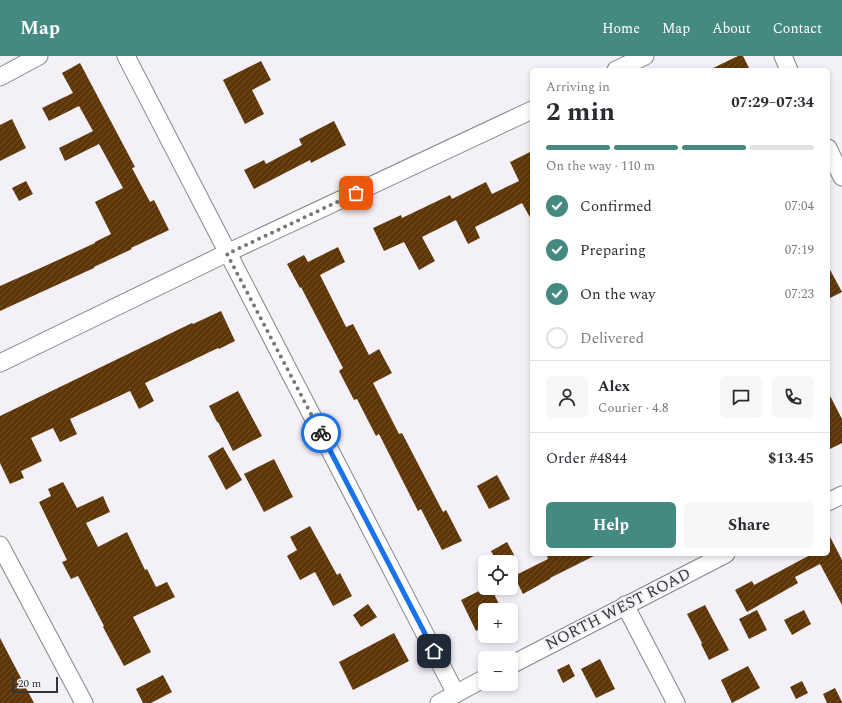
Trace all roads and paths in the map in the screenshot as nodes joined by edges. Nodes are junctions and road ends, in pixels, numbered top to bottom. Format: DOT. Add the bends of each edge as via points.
graph roads {
  1 [pos="39,56"];
  2 [pos="126,56"];
  3 [pos="645,56"];
  4 [pos="782,56"];
  5 [pos="620,68"];
  6 [pos="788,68"];
  7 [pos="0,77"];
  8 [pos="530,111"];
  9 [pos="830,152"];
  10 [pos="842,176"];
  11 [pos="227,254"];
  12 [pos="0,363"];
  13 [pos="842,495"];
  14 [pos="830,501"];
  15 [pos="0,545"];
  16 [pos="722,556"];
  17 [pos="625,605"];
  18 [pos="518,661"];
  19 [pos="478,682"];
  20 [pos="456,694"];
  21 [pos="84,703"];
  22 [pos="438,703"];
  23 [pos="676,703"];
  1 -- 7 [label="street"];
  2 -- 11 [label="street"];
  3 -- 5 [label="street"];
  4 -- 6 [label="street"];
  8 -- 11 [label="street"];
  9 -- 10 [label="street"];
  11 -- 12 [label="street"];
  11 -- 20 [label="street"];
  13 -- 14 [label="street"];
  15 -- 21 [label="street"];
  16 -- 17 [label="street, NORTH WEST ROAD"];
  17 -- 18 [label="street, NORTH WEST ROAD"];
  17 -- 23 [label="street"];
  19 -- 20 [label="street"];
  20 -- 22 [label="street"];
}
